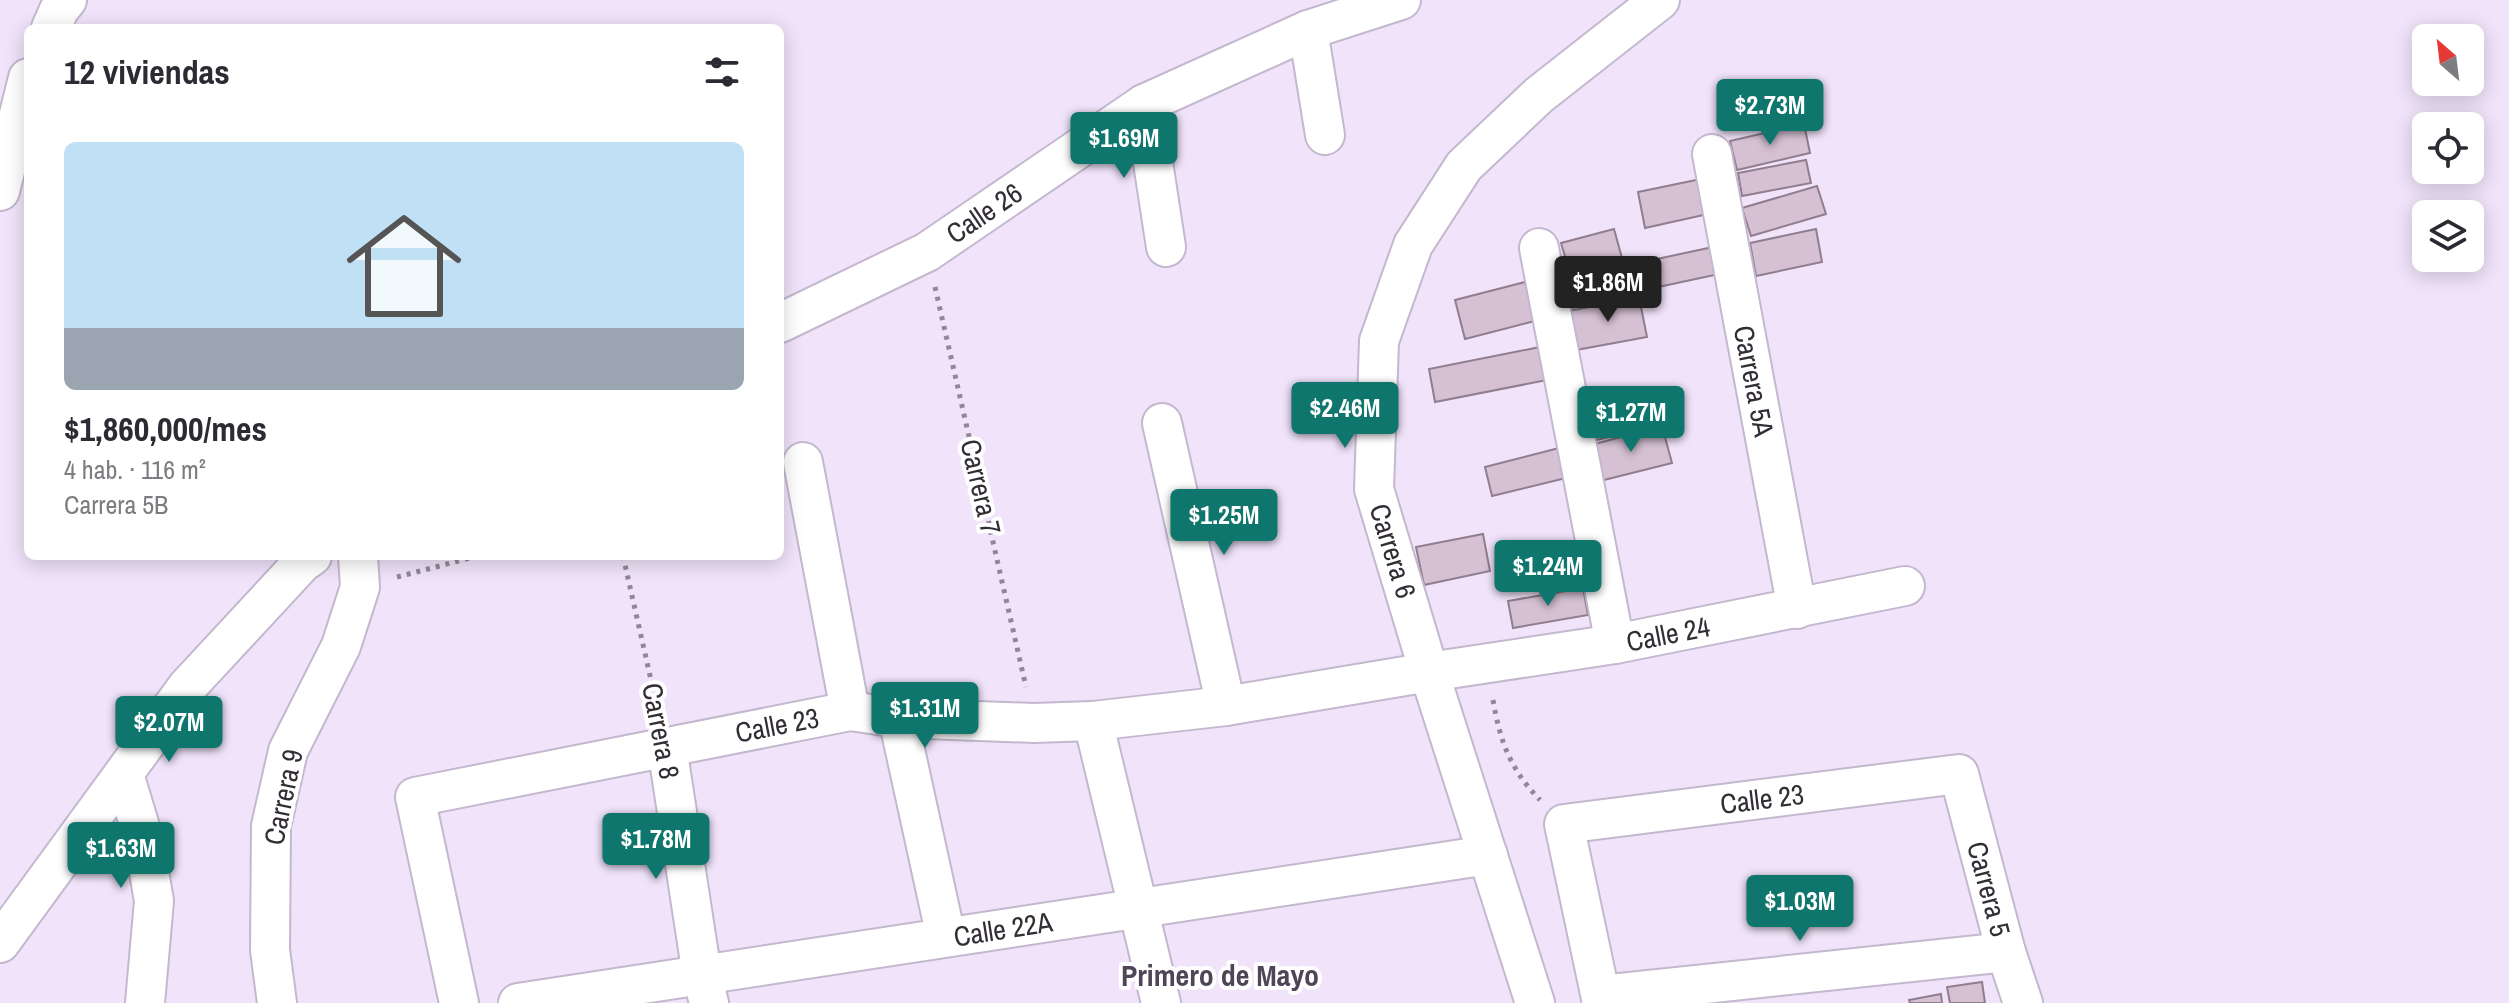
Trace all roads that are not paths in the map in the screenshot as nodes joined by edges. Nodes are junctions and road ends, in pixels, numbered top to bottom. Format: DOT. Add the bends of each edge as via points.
graph roads {
  1 [pos="67,0"];
  2 [pos="1401,0"];
  3 [pos="1660,0"];
  4 [pos="53,24"];
  5 [pos="1308,30"];
  6 [pos="24,94"];
  7 [pos="1144,104"];
  8 [pos="1325,135"];
  9 [pos="1712,154"];
  10 [pos="0,191"];
  11 [pos="1166,247"];
  12 [pos="1539,248"];
  13 [pos="784,321"];
  14 [pos="1162,423"];
  15 [pos="803,462"];
  16 [pos="306,560"];
  17 [pos="359,572"];
  18 [pos="1905,586"];
  19 [pos="1797,609"];
  20 [pos="1615,644"];
  21 [pos="1429,672"];
  22 [pos="1226,706"];
  23 [pos="850,711"];
  24 [pos="898,718"];
  25 [pos="1093,721"];
  26 [pos="667,747"];
  27 [pos="124,774"];
  28 [pos="1959,774"];
  29 [pos="1488,855"];
  30 [pos="1138,909"];
  31 [pos="946,937"];
  32 [pos="0,943"];
  33 [pos="2006,952"];
  34 [pos="705,989"];
  35 [pos="1601,999"];
  36 [pos="145,1003"];
  37 [pos="277,1003"];
  38 [pos="459,1003"];
  39 [pos="518,1003"];
  40 [pos="1161,1003"];
  41 [pos="1535,1003"];
  42 [pos="2023,1003"];
  1 -- 4 [label="street"];
  2 -- 5 [label="street, Calle 26"];
  3 -- 21 [label="street, Carrera 6" via="1539,95 1464,166 1413,245 1379,341 1374,489"];
  5 -- 7 [label="street, Calle 26"];
  5 -- 8 [label="street"];
  6 -- 10 [label="street"];
  7 -- 11 [label="street"];
  7 -- 13 [label="street, Calle 26" via="927,252"];
  9 -- 19 [label="street, Carrera 5A"];
  12 -- 20 [label="street"];
  14 -- 22 [label="street"];
  15 -- 23 [label="street"];
  16 -- 27 [label="street" via="187,687"];
  17 -- 37 [label="street, Carrera 9" via="341,646 288,751 271,826 270,950"];
  18 -- 19 [label="street, Calle 24"];
  19 -- 20 [label="street, Calle 24"];
  20 -- 21 [label="street, Calle 24"];
  21 -- 22 [label="street, Calle 23"];
  21 -- 29 [label="street, Carrera 6"];
  22 -- 25 [label="street, Calle 23"];
  23 -- 24 [label="street, Calle 23"];
  23 -- 26 [label="street, Calle 23"];
  24 -- 25 [label="street, Calle 23"];
  24 -- 31 [label="street"];
  25 -- 30 [label="street"];
  26 -- 34 [label="street, Carrera 8"];
  26 -- 38 [label="street, Calle 23" via="415,797"];
  27 -- 32 [label="street"];
  27 -- 36 [label="street" via="143,837 154,901"];
  28 -- 33 [label="street, Carrera 5"];
  28 -- 35 [label="street, Calle 23" via="1564,824"];
  29 -- 30 [label="street, Calle 22A"];
  29 -- 41 [label="street, Carrera 6"];
  30 -- 31 [label="street, Calle 22A"];
  30 -- 40 [label="street"];
  31 -- 34 [label="street, Calle 22A"];
  33 -- 35 [label="street"];
  33 -- 42 [label="street, Carrera 5"];
  34 -- 39 [label="street, Calle 22A"];
}
